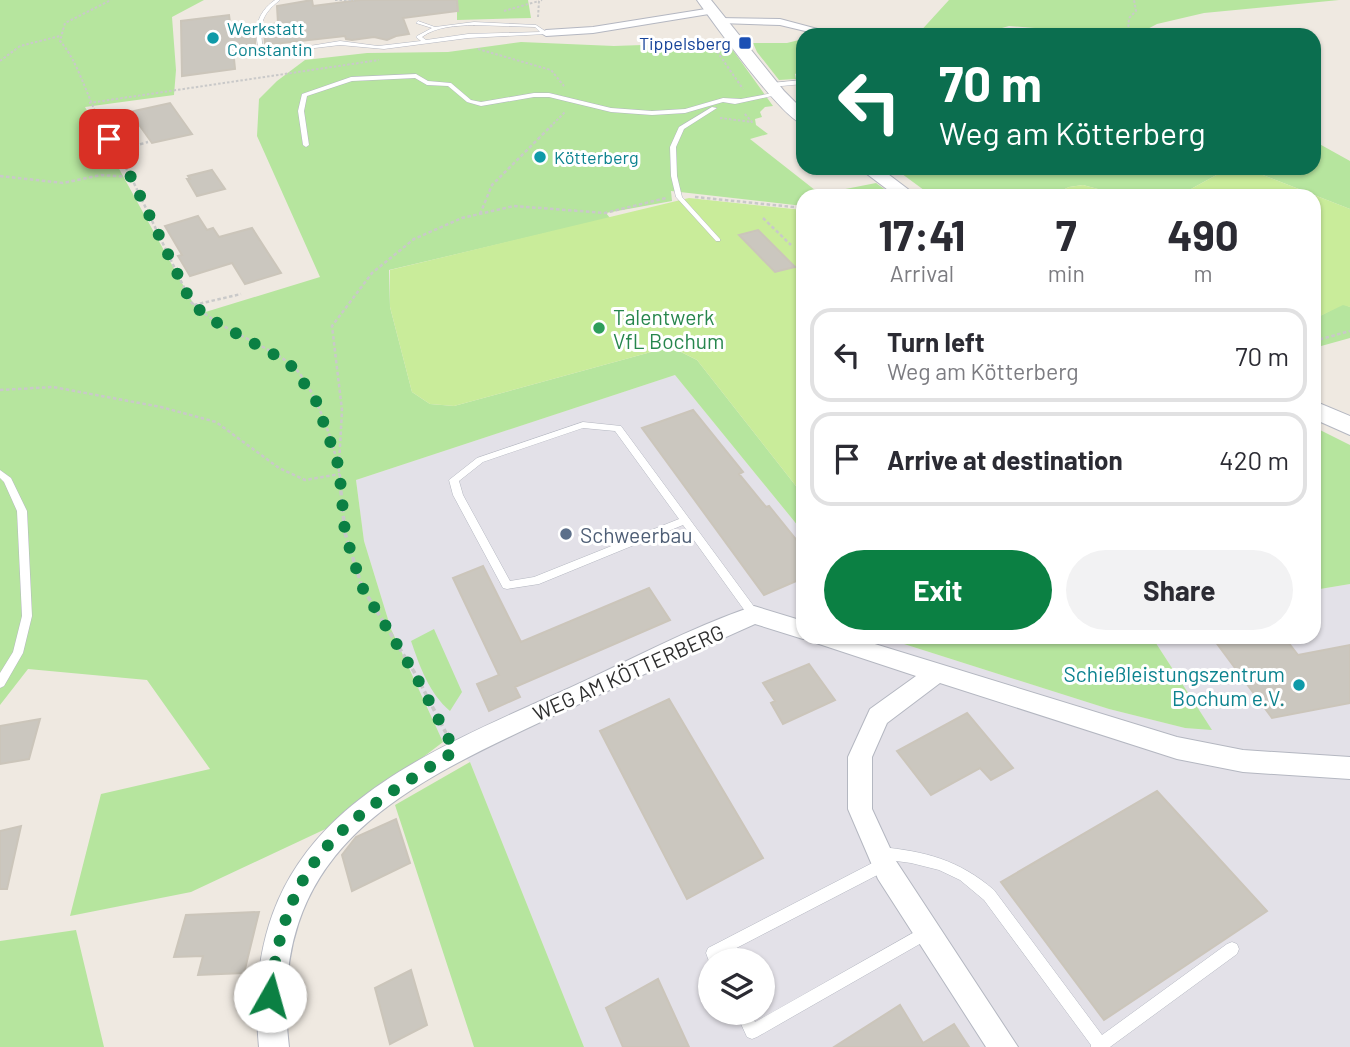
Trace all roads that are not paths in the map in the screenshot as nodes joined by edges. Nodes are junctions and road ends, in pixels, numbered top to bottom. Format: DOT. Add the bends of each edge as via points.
graph roads {
  1 [pos="278,0"];
  2 [pos="712,10"];
  3 [pos="418,22"];
  4 [pos="433,27"];
  5 [pos="805,28"];
  6 [pos="546,33"];
  7 [pos="424,41"];
  8 [pos="796,84"];
  9 [pos="774,90"];
  10 [pos="741,101"];
  11 [pos="796,112"];
  12 [pos="306,145"];
  13 [pos="878,175"];
  14 [pos="898,189"];
  15 [pos="718,240"];
  16 [pos="1321,412"];
  17 [pos="1350,426"];
  18 [pos="0,473"];
  19 [pos="686,520"];
  20 [pos="754,614"];
  21 [pos="796,628"];
  22 [pos="846,644"];
  23 [pos="937,673"];
  24 [pos="0,683"];
  25 [pos="1350,768"];
  26 [pos="882,858"];
  27 [pos="927,932"];
  28 [pos="722,948"];
  29 [pos="1232,949"];
  30 [pos="775,1019"];
  31 [pos="749,1025"];
  32 [pos="764,1025"];
  33 [pos="1099,1046"];
  34 [pos="274,1047"];
  35 [pos="1003,1047"];
  1 -- 7 [label="lane" via="259,17 261,50 340,43 370,48"];
  2 -- 5 [label="street"];
  2 -- 6 [label="street"];
  2 -- 9 [label="street"];
  3 -- 4 [label="lane"];
  4 -- 6 [label="lane" via="511,24 536,26"];
  4 -- 7 [label="lane" via="419,37"];
  6 -- 7 [label="lane"];
  8 -- 9 [label="lane"];
  9 -- 10 [label="lane"];
  9 -- 11 [label="street"];
  10 -- 12 [label="lane" via="723,100 669,113 590,106 549,95 481,104 469,101 449,83 427,83 416,76 351,79 304,95 301,111"];
  10 -- 15 [label="lane" via="697,116 681,128 673,147 679,197"];
  13 -- 14 [label="street"];
  16 -- 17 [label="street"];
  18 -- 24 [label="lane" via="22,511 27,615 18,653"];
  19 -- 19 [label="lane" via="618,428 583,425 480,460 454,480 507,585 535,581"];
  19 -- 20 [label="lane"];
  20 -- 21 [label="street"];
  20 -- 34 [label="street, WEG AM KÖTTERBERG" via="455,751 341,829 301,880 282,925 270,996"];
  22 -- 23 [label="street"];
  23 -- 25 [label="street" via="1177,748 1243,761"];
  23 -- 26 [label="street" via="878,716 860,757 860,809"];
  26 -- 27 [label="street"];
  26 -- 28 [label="lane"];
  26 -- 33 [label="lane" via="905,855 951,867 971,878 989,895"];
  27 -- 30 [label="lane"];
  27 -- 35 [label="street"];
  29 -- 33 [label="lane"];
  31 -- 32 [label="lane" via="752,1032"];
}
